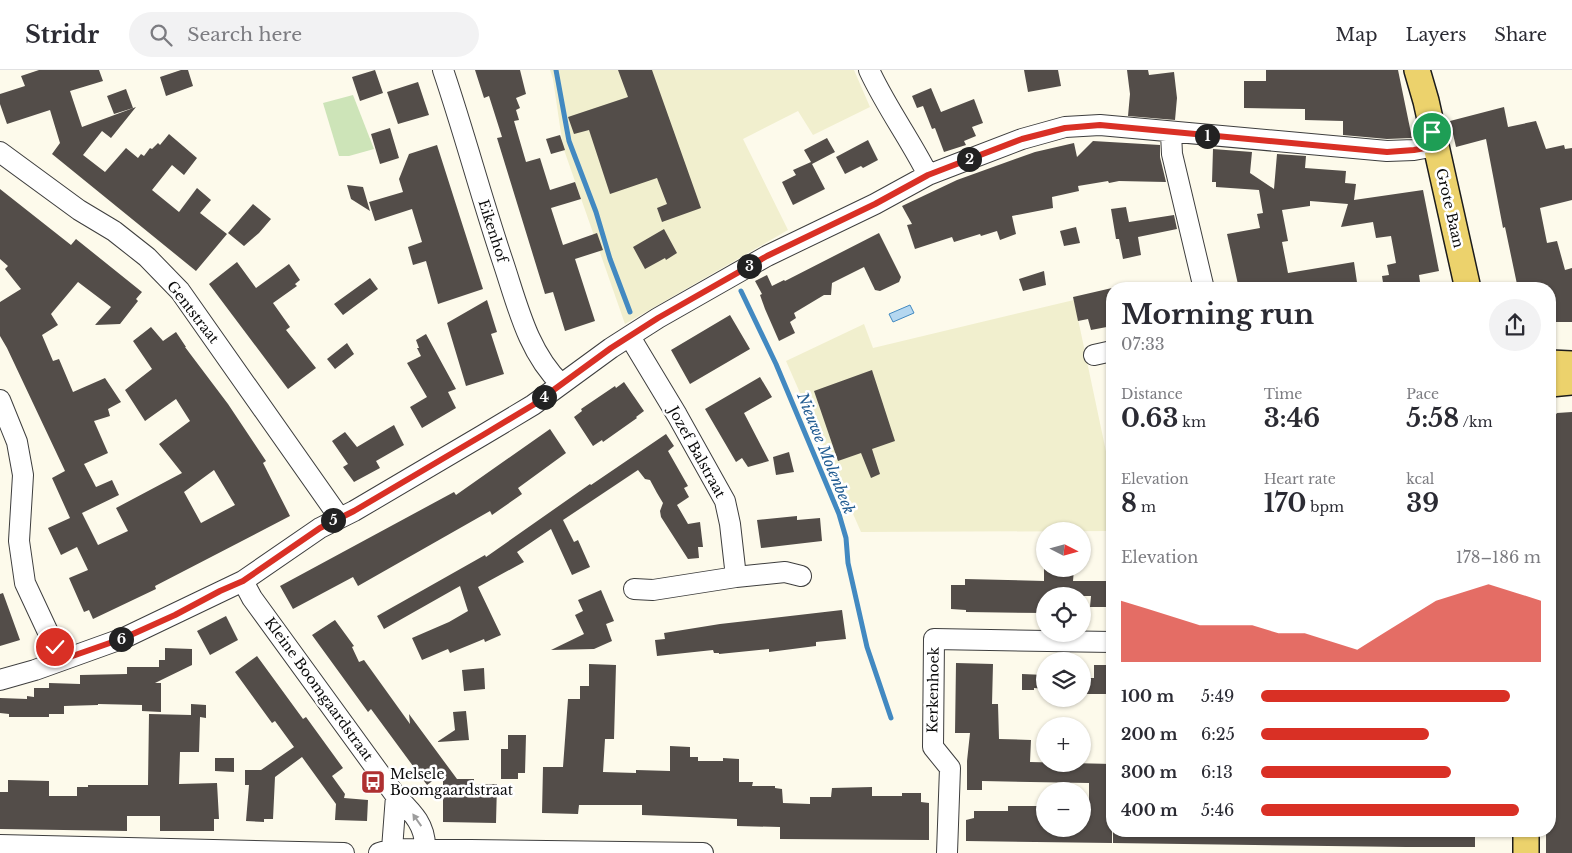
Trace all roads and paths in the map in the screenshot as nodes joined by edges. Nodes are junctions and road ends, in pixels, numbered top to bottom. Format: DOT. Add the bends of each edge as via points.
graph roads {
  1 [pos="443,70"];
  2 [pos="869,70"];
  3 [pos="1417,70"];
  4 [pos="1171,133"];
  5 [pos="1436,146"];
  6 [pos="0,152"];
  7 [pos="928,175"];
  8 [pos="1202,282"];
  9 [pos="1466,282"];
  10 [pos="630,337"];
  11 [pos="1556,363"];
  12 [pos="1572,364"];
  13 [pos="1572,382"];
  14 [pos="1556,383"];
  15 [pos="561,384"];
  16 [pos="0,400"];
  17 [pos="339,517"];
  18 [pos="801,576"];
  19 [pos="736,577"];
  20 [pos="243,581"];
  21 [pos="634,590"];
  22 [pos="1106,642"];
  23 [pos="61,660"];
  24 [pos="0,680"];
  25 [pos="396,796"];
  26 [pos="1526,837"];
  27 [pos="0,845"];
  28 [pos="425,849"];
  29 [pos="386,851"];
  30 [pos="344,853"];
  31 [pos="703,853"];
  32 [pos="947,853"];
  33 [pos="1526,853"];
  1 -- 15 [label="street, Eikenhof" via="527,335 550,374"];
  2 -- 7 [label="street"];
  3 -- 5 [label="main road, Grote Baan"];
  4 -- 5 [label="street" via="1387,152"];
  4 -- 7 [label="street" via="1100,125 1065,128 1022,139"];
  4 -- 8 [label="street" via="1172,154"];
  5 -- 9 [label="main road, Grote Baan"];
  6 -- 17 [label="street, Gentstraat" via="79,210 114,231 147,257 180,292"];
  7 -- 10 [label="street" via="760,260"];
  10 -- 15 [label="street"];
  10 -- 19 [label="street, Jozef Balstraat" via="725,501"];
  11 -- 12 [label="main road"];
  13 -- 14 [label="main road"];
  15 -- 17 [label="street" via="483,435"];
  16 -- 23 [label="street" via="17,442 23,475 19,541 25,584"];
  17 -- 20 [label="street"];
  18 -- 19 [label="street" via="785,572"];
  19 -- 21 [label="street"];
  20 -- 23 [label="street" via="124,638"];
  20 -- 25 [label="street, Kleine Boomgaardstraat" via="252,598"];
  22 -- 32 [label="street, Kerkenhoek" via="934,639 933,747 950,768"];
  23 -- 24 [label="street"];
  28 -- 25 [label="street, Kleine Boomgaardstraat, one-way" via="422,826"];
  25 -- 29 [label="street"];
  26 -- 33 [label="main road"];
  27 -- 30 [label="street"];
  28 -- 29 [label="street"];
  28 -- 31 [label="street"];
}
